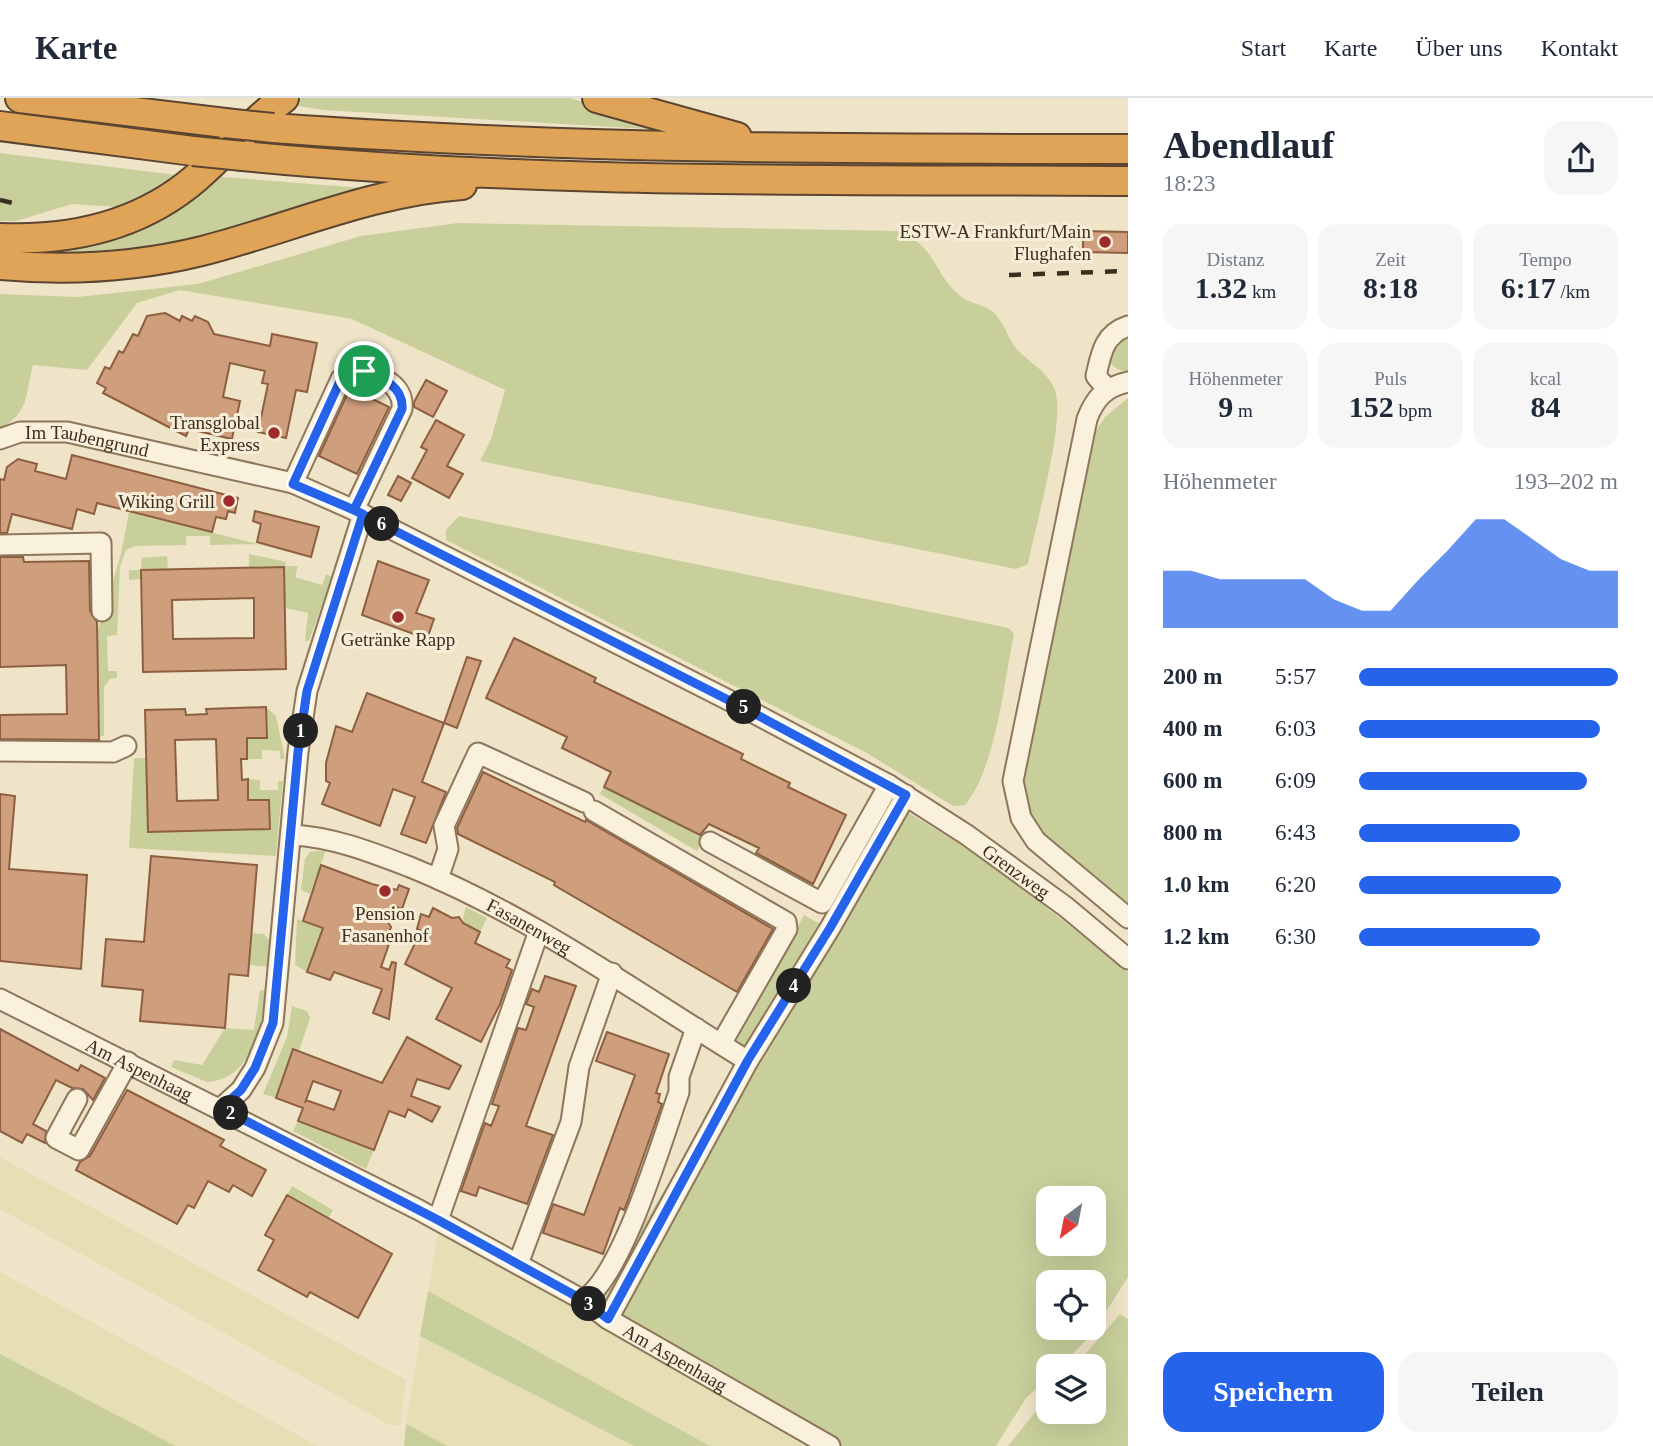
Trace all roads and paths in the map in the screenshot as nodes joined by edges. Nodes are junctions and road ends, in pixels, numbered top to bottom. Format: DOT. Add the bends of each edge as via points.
graph roads {
  1 [pos="20,98"];
  2 [pos="284,98"];
  3 [pos="597,98"];
  4 [pos="0,126"];
  5 [pos="1128,149"];
  6 [pos="805,150"];
  7 [pos="580,178"];
  8 [pos="1128,181"];
  9 [pos="0,238"];
  10 [pos="0,265"];
  11 [pos="1128,326"];
  12 [pos="1095,380"];
  13 [pos="1128,382"];
  14 [pos="0,439"];
  15 [pos="293,484"];
  16 [pos="359,512"];
  17 [pos="0,545"];
  18 [pos="102,611"];
  19 [pos="126,746"];
  20 [pos="0,751"];
  21 [pos="898,790"];
  22 [pos="292,835"];
  23 [pos="710,842"];
  24 [pos="438,879"];
  25 [pos="1128,918"];
  26 [pos="539,931"];
  27 [pos="1128,959"];
  28 [pos="612,973"];
  29 [pos="0,999"];
  30 [pos="696,1028"];
  31 [pos="721,1044"];
  32 [pos="748,1060"];
  33 [pos="128,1062"];
  34 [pos="77,1099"];
  35 [pos="221,1108"];
  36 [pos="438,1220"];
  37 [pos="518,1264"];
  38 [pos="583,1300"];
  39 [pos="608,1319"];
  40 [pos="830,1446"];
  1 -- 6 [label="highway, bridge" via="273,128 572,146"];
  2 -- 9 [label="highway" via="162,203 103,228 54,239"];
  3 -- 6 [label="highway" via="728,136"];
  4 -- 7 [label="highway, bridge" via="363,167"];
  5 -- 6 [label="highway"];
  7 -- 8 [label="highway"];
  7 -- 10 [label="highway" via="413,192 170,257 62,268"];
  11 -- 12 [label="street" via="1107,340"];
  12 -- 13 [label="street"];
  12 -- 25 [label="street" via="1013,781 1021,818 1035,841"];
  14 -- 15 [label="street, Im Taubengrund" via="20,432 67,432"];
  15 -- 16 [label="street, Im Taubengrund"];
  15 -- 16 [label="street" via="341,379 353,371 379,376 398,392 402,409"];
  16 -- 21 [label="street, Im Taubengrund"];
  16 -- 22 [label="street" via="307,691"];
  17 -- 18 [label="street" via="101,544"];
  19 -- 20 [label="street" via="113,752"];
  21 -- 23 [label="street" via="822,903"];
  21 -- 27 [label="street, Grenzweg" via="1066,907"];
  21 -- 32 [label="street" via="830,928"];
  22 -- 24 [label="street, Fasanenweg" via="322,836"];
  22 -- 35 [label="street" via="273,1023 255,1068 241,1090"];
  24 -- 26 [label="street, Fasanenweg"];
  24 -- 31 [label="street" via="448,849 444,826 478,753 589,806 786,922 787,929"];
  26 -- 28 [label="street, Fasanenweg"];
  26 -- 36 [label="street"];
  28 -- 30 [label="street, Fasanenweg"];
  28 -- 37 [label="street" via="579,1067 571,1122"];
  29 -- 33 [label="street, Am Aspenhaag"];
  30 -- 31 [label="street, Fasanenweg"];
  30 -- 38 [label="street" via="635,1217 596,1293"];
  31 -- 32 [label="street, Fasanenweg"];
  32 -- 39 [label="street"];
  33 -- 34 [label="street" via="79,1150 56,1138"];
  33 -- 35 [label="street, Am Aspenhaag"];
  35 -- 36 [label="street, Am Aspenhaag"];
  36 -- 37 [label="street, Am Aspenhaag"];
  37 -- 38 [label="street, Am Aspenhaag"];
  38 -- 39 [label="street, Am Aspenhaag"];
  39 -- 40 [label="street, Am Aspenhaag"];
}
